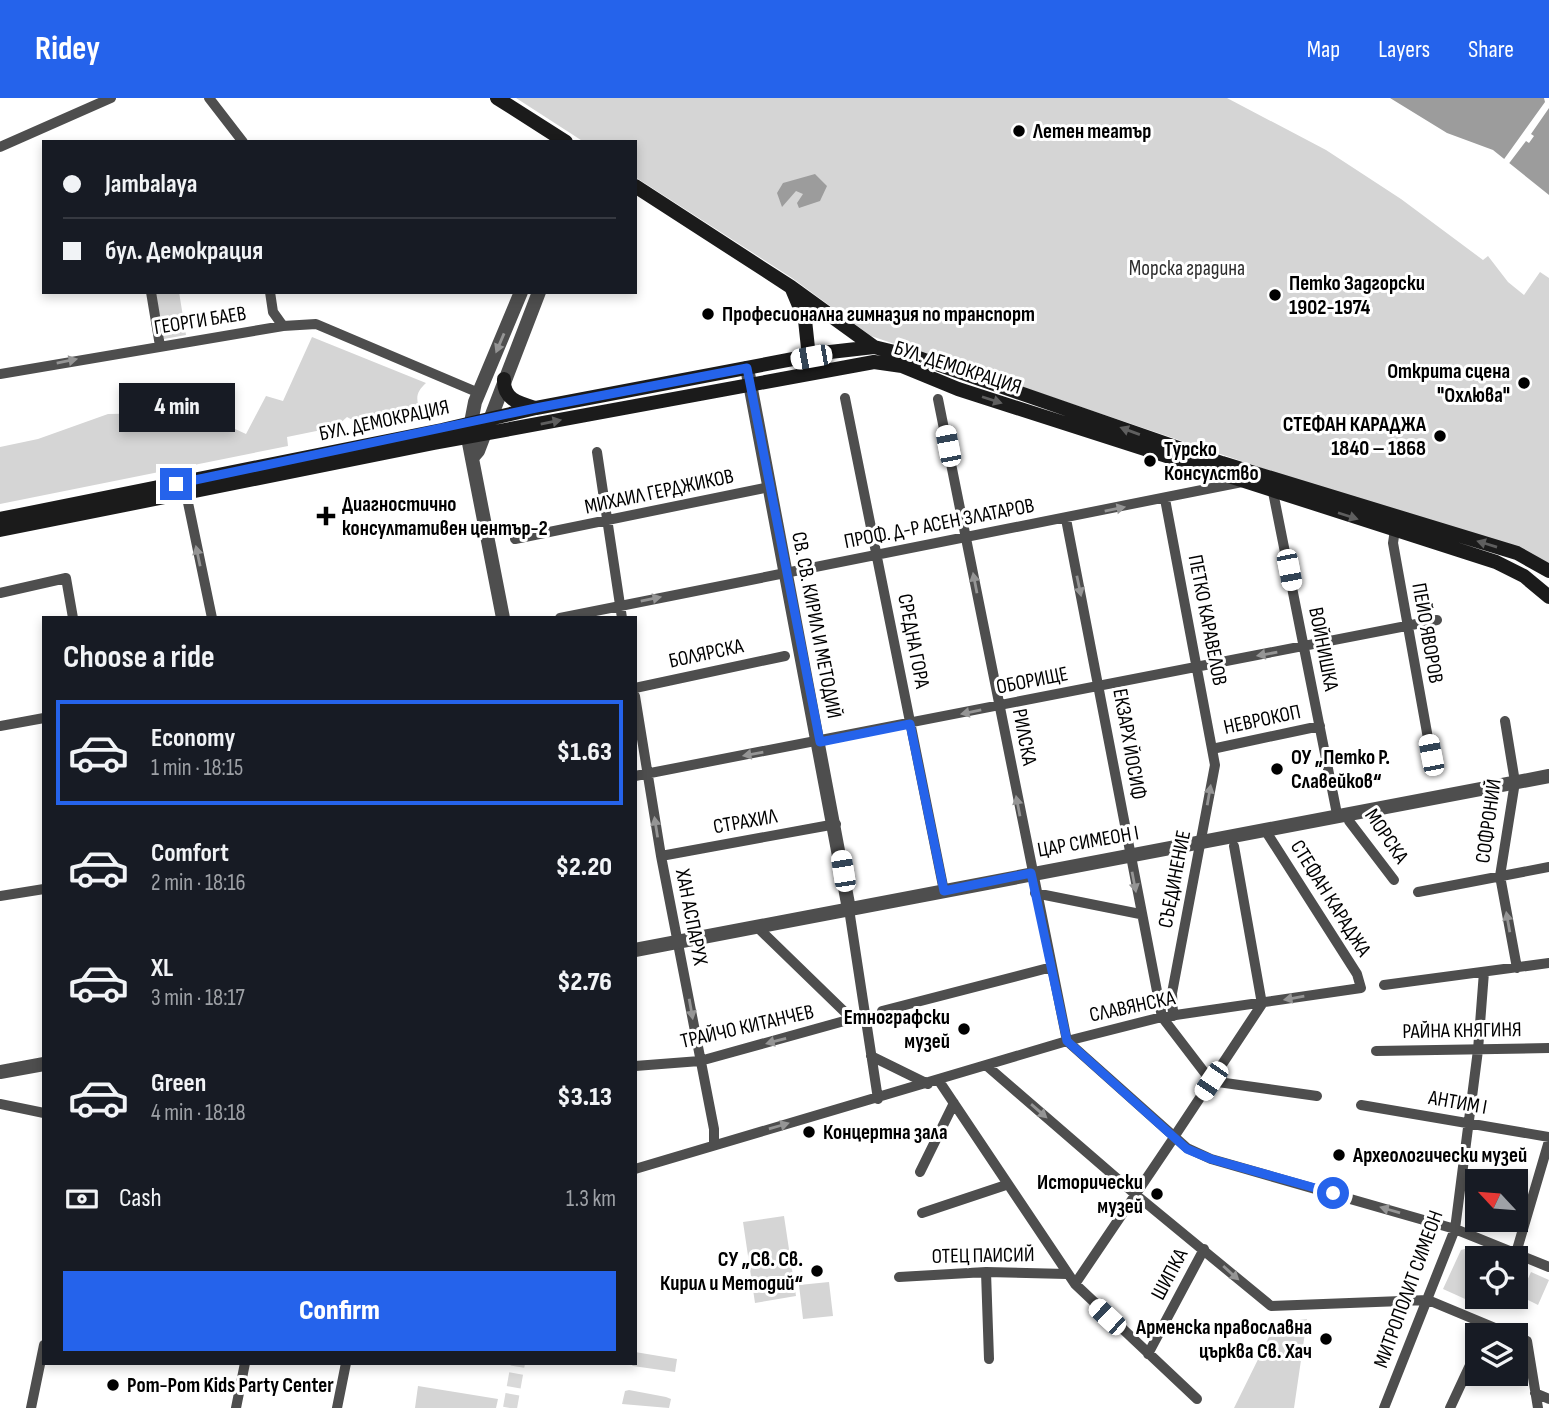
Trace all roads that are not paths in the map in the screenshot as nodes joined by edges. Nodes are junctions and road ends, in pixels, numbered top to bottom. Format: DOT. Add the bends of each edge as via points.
graph roads {
  1 [pos="111,98"];
  2 [pos="209,98"];
  3 [pos="497,98"];
  4 [pos="241,140"];
  5 [pos="563,140"];
  6 [pos="0,147"];
  7 [pos="637,187"];
  8 [pos="791,288"];
  9 [pos="150,294"];
  10 [pos="270,294"];
  11 [pos="520,294"];
  12 [pos="538,294"];
  13 [pos="283,326"];
  14 [pos="160,345"];
  15 [pos="874,347"];
  16 [pos="811,357"];
  17 [pos="827,370"];
  18 [pos="0,374"];
  19 [pos="748,375"];
  20 [pos="504,379"];
  21 [pos="479,393"];
  22 [pos="845,398"];
  23 [pos="938,399"];
  24 [pos="536,408"];
  25 [pos="489,419"];
  26 [pos="470,423"];
  27 [pos="484,435"];
  28 [pos="468,438"];
  29 [pos="597,452"];
  30 [pos="472,458"];
  31 [pos="1242,482"];
  32 [pos="769,487"];
  33 [pos="1273,492"];
  34 [pos="186,493"];
  35 [pos="1165,499"];
  36 [pos="0,519"];
  37 [pos="1066,519"];
  38 [pos="607,522"];
  39 [pos="1395,524"];
  40 [pos="0,530"];
  41 [pos="966,538"];
  42 [pos="515,539"];
  43 [pos="878,555"];
  44 [pos="785,571"];
  45 [pos="1549,571"];
  46 [pos="0,593"];
  47 [pos="1549,597"];
  48 [pos="620,605"];
  49 [pos="73,616"];
  50 [pos="212,616"];
  51 [pos="503,616"];
  52 [pos="569,616"];
  53 [pos="622,616"];
  54 [pos="1437,620"];
  55 [pos="1406,626"];
  56 [pos="1304,648"];
  57 [pos="785,656"];
  58 [pos="1198,666"];
  59 [pos="1100,685"];
  60 [pos="637,688"];
  61 [pos="1000,706"];
  62 [pos="637,707"];
  63 [pos="42,718"];
  64 [pos="1505,721"];
  65 [pos="910,724"];
  66 [pos="0,726"];
  67 [pos="1320,726"];
  68 [pos="820,742"];
  69 [pos="1212,749"];
  70 [pos="1431,755"];
  71 [pos="648,773"];
  72 [pos="637,776"];
  73 [pos="1549,776"];
  74 [pos="1516,782"];
  75 [pos="1343,814"];
  76 [pos="836,824"];
  77 [pos="1265,830"];
  78 [pos="1201,842"];
  79 [pos="1234,846"];
  80 [pos="1129,855"];
  81 [pos="661,856"];
  82 [pos="1549,867"];
  83 [pos="1031,873"];
  84 [pos="1500,876"];
  85 [pos="1394,880"];
  86 [pos="42,890"];
  87 [pos="944,891"];
  88 [pos="1418,892"];
  89 [pos="1035,893"];
  90 [pos="0,896"];
  91 [pos="849,909"];
  92 [pos="1140,914"];
  93 [pos="756,926"];
  94 [pos="678,942"];
  95 [pos="637,950"];
  96 [pos="1549,963"];
  97 [pos="1052,967"];
  98 [pos="1517,968"];
  99 [pos="1484,972"];
  100 [pos="1384,985"];
  101 [pos="1362,988"];
  102 [pos="1262,1004"];
  103 [pos="882,1011"];
  104 [pos="866,1015"];
  105 [pos="1168,1016"];
  106 [pos="853,1020"];
  107 [pos="1067,1041"];
  108 [pos="1549,1048"];
  109 [pos="1478,1050"];
  110 [pos="1376,1051"];
  111 [pos="870,1056"];
  112 [pos="700,1061"];
  113 [pos="42,1064"];
  114 [pos="637,1066"];
  115 [pos="988,1066"];
  116 [pos="0,1072"];
  117 [pos="1211,1081"];
  118 [pos="934,1082"];
  119 [pos="1317,1096"];
  120 [pos="877,1099"];
  121 [pos="954,1103"];
  122 [pos="0,1104"];
  123 [pos="1361,1105"];
  124 [pos="42,1113"];
  125 [pos="1469,1124"];
  126 [pos="1174,1136"];
  127 [pos="1549,1139"];
  128 [pos="714,1145"];
  129 [pos="637,1168"];
  130 [pos="920,1172"];
  131 [pos="1006,1185"];
  132 [pos="1135,1195"];
  133 [pos="922,1213"];
  134 [pos="1455,1229"];
  135 [pos="1498,1246"];
  136 [pos="1518,1246"];
  137 [pos="1204,1249"];
  138 [pos="1528,1258"];
  139 [pos="1549,1267"];
  140 [pos="986,1272"];
  141 [pos="1067,1274"];
  142 [pos="899,1277"];
  143 [pos="1075,1284"];
  144 [pos="1428,1300"];
  145 [pos="1472,1323"];
  146 [pos="1528,1348"];
  147 [pos="1148,1354"];
  148 [pos="42,1355"];
  149 [pos="989,1359"];
  150 [pos="245,1365"];
  151 [pos="346,1365"];
  152 [pos="1465,1376"];
  153 [pos="1535,1393"];
  154 [pos="1197,1399"];
  155 [pos="1549,1399"];
  156 [pos="31,1408"];
  157 [pos="236,1408"];
  158 [pos="338,1408"];
  159 [pos="1384,1408"];
  160 [pos="1450,1408"];
  161 [pos="1538,1408"];
  1 -- 6 [label="street"];
  2 -- 4 [label="street"];
  3 -- 5 [label="main road"];
  7 -- 8 [label="main road"];
  8 -- 15 [label="main road"];
  8 -- 16 [label="main road" via="805,320"];
  9 -- 14 [label="street"];
  10 -- 13 [label="street" via="273,312"];
  11 -- 21 [label="street, one-way"];
  12 -- 20 [label="street"];
  13 -- 14 [label="street, ГЕОРГИ БАЕВ"];
  13 -- 21 [label="street, ГЕОРГИ БАЕВ" via="316,324"];
  18 -- 14 [label="street, ГЕОРГИ БАЕВ, one-way"];
  15 -- 16 [label="main road, БУЛ. ДЕМОКРАЦИЯ"];
  39 -- 15 [label="main road, БУЛ. ДЕМОКРАЦИЯ, one-way" via="970,374"];
  16 -- 17 [label="main road"];
  16 -- 19 [label="main road, БУЛ. ДЕМОКРАЦИЯ" via="777,363"];
  17 -- 19 [label="main road, БУЛ. ДЕМОКРАЦИЯ"];
  17 -- 31 [label="main road, БУЛ. ДЕМОКРАЦИЯ, one-way" via="874,362 902,366 958,389"];
  19 -- 24 [label="main road, БУЛ. ДЕМОКРАЦИЯ"];
  27 -- 19 [label="main road, БУЛ. ДЕМОКРАЦИЯ, one-way"];
  19 -- 32 [label="street, СВ. СВ. КИРИЛ И МЕТОДИЙ"];
  20 -- 24 [label="main road" via="504,389 512,400"];
  20 -- 25 [label="street"];
  21 -- 26 [label="street"];
  22 -- 43 [label="street, СРЕДНА ГОРА"];
  23 -- 41 [label="street, РИЛСКА"];
  24 -- 25 [label="main road, БУЛ. ДЕМОКРАЦИЯ"];
  25 -- 26 [label="main road, БУЛ. ДЕМОКРАЦИЯ"];
  25 -- 27 [label="street"];
  26 -- 28 [label="street"];
  26 -- 36 [label="main road, БУЛ. ДЕМОКРАЦИЯ"];
  27 -- 28 [label="main road, БУЛ. ДЕМОКРАЦИЯ"];
  27 -- 30 [label="street"];
  28 -- 30 [label="street"];
  28 -- 34 [label="main road, БУЛ. ДЕМОКРАЦИЯ"];
  29 -- 38 [label="street"];
  30 -- 51 [label="street"];
  31 -- 33 [label="main road, БУЛ. ДЕМОКРАЦИЯ"];
  31 -- 35 [label="street, ПРОФ. Д-Р АСЕН ЗЛАТАРОВ"];
  32 -- 38 [label="street, МИХАИЛ ГЕРДЖИКОВ"];
  32 -- 44 [label="street, СВ. СВ. КИРИЛ И МЕТОДИЙ"];
  33 -- 39 [label="main road, БУЛ. ДЕМОКРАЦИЯ, one-way"];
  33 -- 56 [label="street, ВОЙНИШКА"];
  34 -- 40 [label="main road, БУЛ. ДЕМОКРАЦИЯ"];
  50 -- 34 [label="street, one-way"];
  37 -- 35 [label="street, ПРОФ. Д-Р АСЕН ЗЛАТАРОВ, one-way"];
  35 -- 58 [label="street, ПЕТКО КАРАВЕЛОВ"];
  37 -- 41 [label="street, ПРОФ. Д-Р АСЕН ЗЛАТАРОВ"];
  37 -- 59 [label="street, ЕКЗАРХ ЙОСИФ, one-way"];
  38 -- 42 [label="street, МИХАИЛ ГЕРДЖИКОВ"];
  38 -- 48 [label="street"];
  45 -- 39 [label="main road, БУЛ. ДЕМОКРАЦИЯ, one-way" via="1517,553"];
  39 -- 47 [label="main road, БУЛ. ДЕМОКРАЦИЯ" via="1512,568"];
  39 -- 55 [label="street, ПЕЙО ЯВОРОВ"];
  41 -- 43 [label="street, ПРОФ. Д-Р АСЕН ЗЛАТАРОВ"];
  61 -- 41 [label="street, РИЛСКА, one-way"];
  43 -- 44 [label="street, ПРОФ. Д-Р АСЕН ЗЛАТАРОВ"];
  43 -- 65 [label="street, СРЕДНА ГОРА"];
  48 -- 44 [label="street, ПРОФ. Д-Р АСЕН ЗЛАТАРОВ, one-way"];
  44 -- 68 [label="street, СВ. СВ. КИРИЛ И МЕТОДИЙ"];
  46 -- 49 [label="street" via="66,578"];
  48 -- 52 [label="street, ПРОФ. Д-Р АСЕН ЗЛАТАРОВ"];
  48 -- 53 [label="street"];
  54 -- 55 [label="street, ОБОРИЩЕ"];
  55 -- 56 [label="street, ОБОРИЩЕ"];
  55 -- 70 [label="street, ПЕЙО ЯВОРОВ"];
  56 -- 58 [label="street, ОБОРИЩЕ, one-way"];
  56 -- 67 [label="street, ВОЙНИШКА"];
  57 -- 60 [label="street, БОЛЯРСКА"];
  58 -- 59 [label="street, ОБОРИЩЕ"];
  58 -- 69 [label="street, ПЕТКО КАРАВЕЛОВ"];
  59 -- 61 [label="street, ОБОРИЩЕ"];
  59 -- 80 [label="street, ЕКЗАРХ ЙОСИФ"];
  61 -- 65 [label="street, ОБОРИЩЕ, one-way"];
  83 -- 61 [label="street, РИЛСКА, one-way"];
  62 -- 71 [label="street, ХАН АСПАРУХ"];
  63 -- 66 [label="street"];
  64 -- 74 [label="street, СОФРОНИЙ"];
  65 -- 68 [label="street, ОБОРИЩЕ"];
  65 -- 87 [label="street, СРЕДНА ГОРА"];
  67 -- 69 [label="street, НЕВРОКОП"];
  67 -- 75 [label="street, ВОЙНИШКА"];
  68 -- 71 [label="street, ОБОРИЩЕ, one-way"];
  68 -- 76 [label="street, СВ. СВ. КИРИЛ И МЕТОДИЙ"];
  78 -- 69 [label="street, СЪЕДИНЕНИЕ, one-way" via="1215,765"];
  71 -- 72 [label="street, ОБОРИЩЕ"];
  81 -- 71 [label="street, ХАН АСПАРУХ, one-way"];
  73 -- 74 [label="street, ЦАР СИМЕОН I"];
  74 -- 75 [label="street, ЦАР СИМЕОН I"];
  74 -- 84 [label="street, СОФРОНИЙ"];
  75 -- 77 [label="street, ЦАР СИМЕОН I"];
  75 -- 85 [label="street, МОРСКА"];
  76 -- 81 [label="street, СТРАХИЛ"];
  76 -- 91 [label="street, СВ. СВ. КИРИЛ И МЕТОДИЙ"];
  77 -- 78 [label="street, ЦАР СИМЕОН I"];
  77 -- 101 [label="street, СТЕФАН КАРАДЖА"];
  78 -- 80 [label="street, ЦАР СИМЕОН I"];
  78 -- 105 [label="street, СЪЕДИНЕНИЕ"];
  79 -- 102 [label="street"];
  80 -- 83 [label="street, ЦАР СИМЕОН I"];
  80 -- 92 [label="street, ЕКЗАРХ ЙОСИФ, one-way"];
  81 -- 94 [label="street, ХАН АСПАРУХ"];
  82 -- 84 [label="street"];
  83 -- 87 [label="street, ЦАР СИМЕОН I"];
  83 -- 89 [label="street, РИЛСКА"];
  84 -- 88 [label="street"];
  98 -- 84 [label="street, СОФРОНИЙ, one-way"];
  86 -- 90 [label="street"];
  87 -- 91 [label="street, ЦАР СИМЕОН I"];
  89 -- 92 [label="street"];
  89 -- 97 [label="street, РИЛСКА"];
  91 -- 93 [label="street, ЦАР СИМЕОН I"];
  91 -- 104 [label="street, СВ. СВ. КИРИЛ И МЕТОДИЙ"];
  92 -- 105 [label="street, ЕКЗАРХ ЙОСИФ"];
  93 -- 94 [label="street, ЦАР СИМЕОН I"];
  93 -- 106 [label="street"];
  94 -- 95 [label="street, ЦАР СИМЕОН I"];
  94 -- 112 [label="street, ХАН АСПАРУХ, one-way"];
  96 -- 98 [label="street"];
  97 -- 103 [label="street"];
  97 -- 107 [label="street, РИЛСКА"];
  98 -- 99 [label="street"];
  99 -- 100 [label="street"];
  99 -- 109 [label="street, МИТРОПОЛИТ СИМЕОН"];
  101 -- 102 [label="street, СЛАВЯНСКА, one-way"];
  102 -- 105 [label="street, СЛАВЯНСКА"];
  102 -- 117 [label="street"];
  104 -- 106 [label="street, ТРАЙЧО КИТАНЧЕВ"];
  104 -- 111 [label="street, СВ. СВ. КИРИЛ И МЕТОДИЙ"];
  105 -- 107 [label="street, СЛАВЯНСКА"];
  105 -- 117 [label="street"];
  106 -- 112 [label="street, ТРАЙЧО КИТАНЧЕВ, one-way"];
  107 -- 115 [label="street, СЛАВЯНСКА"];
  107 -- 126 [label="street"];
  108 -- 109 [label="street, РАЙНА КНЯГИНЯ"];
  109 -- 110 [label="street, РАЙНА КНЯГИНЯ"];
  109 -- 125 [label="street, МИТРОПОЛИТ СИМЕОН"];
  111 -- 118 [label="street"];
  111 -- 120 [label="street, СВ. СВ. КИРИЛ И МЕТОДИЙ"];
  112 -- 114 [label="street, ТРАЙЧО КИТАНЧЕВ"];
  112 -- 128 [label="street, ХАН АСПАРУХ"];
  113 -- 116 [label="street"];
  115 -- 118 [label="street, СЛАВЯНСКА"];
  115 -- 132 [label="street, one-way"];
  117 -- 119 [label="street"];
  117 -- 126 [label="street"];
  118 -- 120 [label="street, СЛАВЯНСКА"];
  118 -- 121 [label="street"];
  128 -- 120 [label="street, СЛАВЯНСКА, one-way"];
  121 -- 130 [label="street"];
  121 -- 131 [label="street"];
  122 -- 124 [label="street"];
  123 -- 125 [label="street, АНТИМ I"];
  125 -- 127 [label="street, АНТИМ I"];
  125 -- 134 [label="street, МИТРОПОЛИТ СИМЕОН"];
  126 -- 132 [label="street"];
  134 -- 126 [label="street, one-way" via="1211,1159"];
  127 -- 136 [label="street"];
  128 -- 129 [label="street, СЛАВЯНСКА"];
  131 -- 133 [label="street"];
  131 -- 141 [label="street"];
  132 -- 137 [label="street"];
  132 -- 143 [label="street"];
  134 -- 135 [label="street"];
  134 -- 144 [label="street, МИТРОПОЛИТ СИМЕОН"];
  137 -- 144 [label="street, one-way" via="1271,1306"];
  137 -- 147 [label="street, ШИПКА"];
  138 -- 139 [label="street"];
  140 -- 141 [label="street, ОТЕЦ ПАИСИЙ"];
  140 -- 142 [label="street, ОТЕЦ ПАИСИЙ"];
  140 -- 149 [label="street"];
  141 -- 143 [label="street"];
  143 -- 147 [label="street"];
  144 -- 145 [label="street"];
  144 -- 159 [label="street, МИТРОПОЛИТ СИМЕОН"];
  146 -- 153 [label="street"];
  147 -- 154 [label="street"];
  148 -- 156 [label="street"];
  150 -- 157 [label="street"];
  151 -- 158 [label="street"];
  152 -- 160 [label="street"];
  153 -- 155 [label="street"];
  153 -- 161 [label="street"];
}
